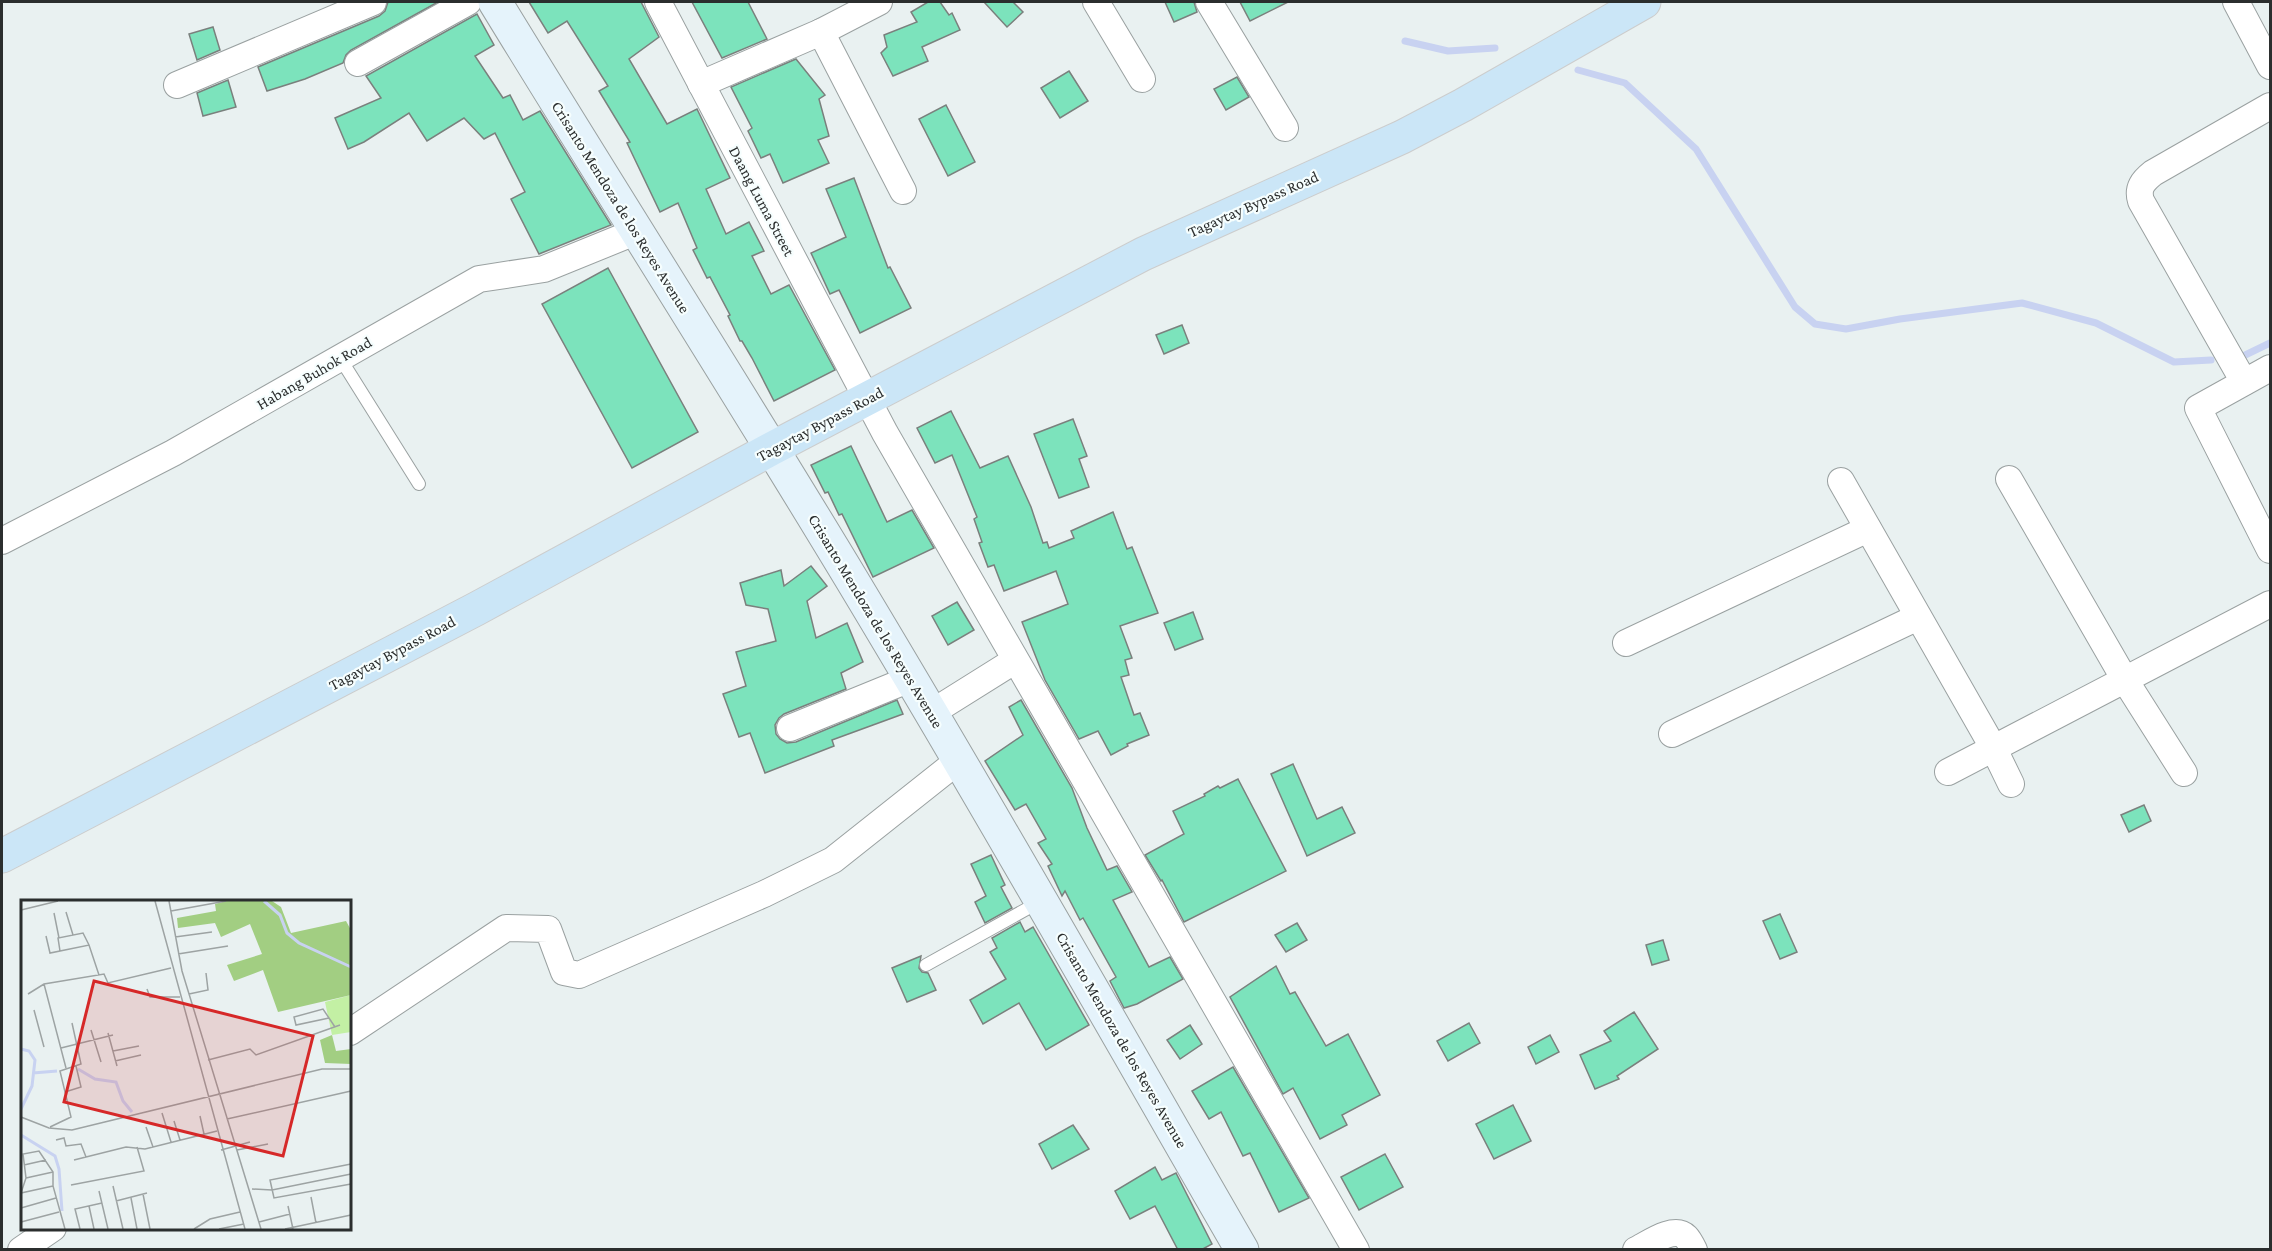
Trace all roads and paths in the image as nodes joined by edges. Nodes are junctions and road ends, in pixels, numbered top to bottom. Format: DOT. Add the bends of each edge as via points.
graph roads {
  1 [pos="373,2"];
  2 [pos="468,2"];
  3 [pos="495,2"];
  4 [pos="658,2"];
  5 [pos="879,2"];
  6 [pos="1096,2"];
  7 [pos="1209,2"];
  8 [pos="1644,2"];
  9 [pos="2236,2"];
  10 [pos="821,32"];
  11 [pos="358,63"];
  12 [pos="2271,66"];
  13 [pos="1142,79"];
  14 [pos="700,84"];
  15 [pos="177,85"];
  16 [pos="2271,106"];
  17 [pos="1285,128"];
  18 [pos="903,191"];
  19 [pos="635,232"];
  20 [pos="340,358"];
  21 [pos="2271,368"];
  22 [pos="2244,382"];
  23 [pos="867,400"];
  24 [pos="771,449"];
  25 [pos="2009,479"];
  26 [pos="1841,481"];
  27 [pos="419,484"];
  28 [pos="1868,529"];
  29 [pos="2,541"];
  30 [pos="2271,550"];
  31 [pos="2271,604"];
  32 [pos="1918,617"];
  33 [pos="1626,644"];
  34 [pos="1014,661"];
  35 [pos="910,679"];
  36 [pos="2125,680"];
  37 [pos="931,713"];
  38 [pos="790,728"];
  39 [pos="1672,734"];
  40 [pos="1994,748"];
  41 [pos="958,760"];
  42 [pos="1948,772"];
  43 [pos="2184,773"];
  44 [pos="2011,784"];
  45 [pos="2,856"];
  46 [pos="1042,900"];
  47 [pos="926,964"];
  48 [pos="351,1031"];
  49 [pos="50,1230"];
  50 [pos="21,1250"];
  51 [pos="1242,1250"];
  52 [pos="1356,1250"];
  53 [pos="1635,1250"];
  54 [pos="1694,1250"];
  1 -- 15 [label="street"];
  2 -- 11 [label="street"];
  3 -- 19 [label="main road, Crisanto Mendoza de los Reyes Avenue"];
  4 -- 14 [label="street, Daang Luma Street"];
  5 -- 10 [label="street"];
  6 -- 13 [label="street"];
  7 -- 17 [label="street"];
  8 -- 23 [label="main road, Tagaytay Bypass Road" via="1402,137 1143,254"];
  9 -- 12 [label="street"];
  10 -- 14 [label="street"];
  10 -- 18 [label="street"];
  14 -- 23 [label="street, Daang Luma Street"];
  16 -- 22 [label="street" via="2153,173 2139,191 2140,201"];
  19 -- 20 [label="street, Habang Buhok Road" via="544,268 479,279"];
  19 -- 24 [label="main road, Crisanto Mendoza de los Reyes Avenue"];
  20 -- 27 [label="lane"];
  20 -- 29 [label="street, Habang Buhok Road" via="173,453"];
  21 -- 22 [label="street"];
  22 -- 30 [label="street" via="2198,408"];
  23 -- 24 [label="main road, Tagaytay Bypass Road"];
  23 -- 34 [label="street, Daang Luma Street"];
  24 -- 35 [label="main road, Crisanto Mendoza de los Reyes Avenue"];
  24 -- 45 [label="main road, Tagaytay Bypass Road" via="466,614"];
  25 -- 36 [label="street"];
  26 -- 28 [label="street"];
  28 -- 32 [label="street"];
  28 -- 33 [label="street"];
  31 -- 36 [label="street"];
  32 -- 39 [label="street"];
  32 -- 40 [label="street"];
  34 -- 37 [label="street"];
  34 -- 52 [label="street, Daang Luma Street"];
  35 -- 37 [label="main road, Crisanto Mendoza de los Reyes Avenue"];
  35 -- 38 [label="street"];
  36 -- 40 [label="street"];
  36 -- 43 [label="street"];
  37 -- 41 [label="main road, Crisanto Mendoza de los Reyes Avenue"];
  40 -- 42 [label="street"];
  40 -- 44 [label="street"];
  41 -- 46 [label="main road, Crisanto Mendoza de los Reyes Avenue"];
  41 -- 48 [label="street" via="833,860 764,894 579,975 564,972 548,929 506,928"];
  46 -- 47 [label="lane"];
  46 -- 51 [label="main road, Crisanto Mendoza de los Reyes Avenue"];
  49 -- 50 [label="street"];
  53 -- 54 [label="street" via="1672,1233 1686,1237"];
}
